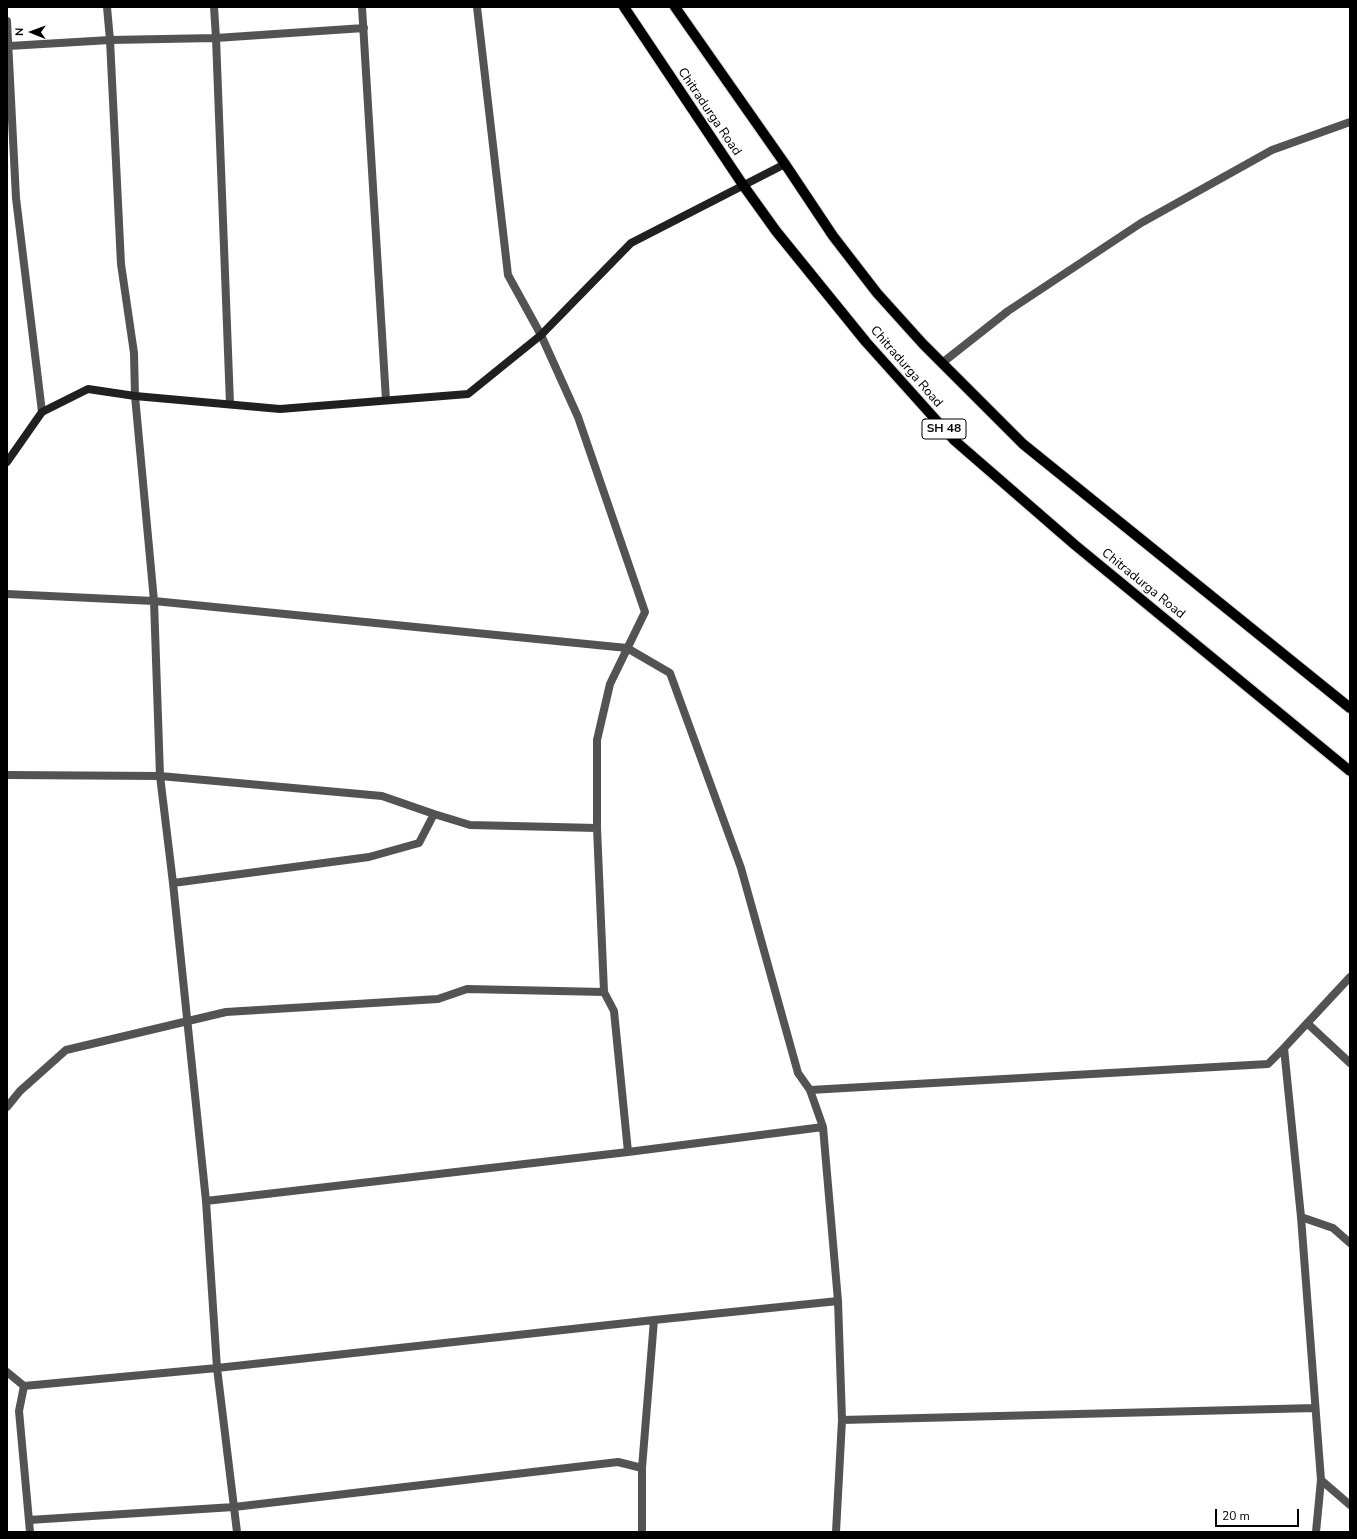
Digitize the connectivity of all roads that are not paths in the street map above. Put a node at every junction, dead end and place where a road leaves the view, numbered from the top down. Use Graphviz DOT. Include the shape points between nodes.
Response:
graph roads {
  1 [pos="107,7"];
  2 [pos="214,7"];
  3 [pos="362,7"];
  4 [pos="477,7"];
  5 [pos="624,7"];
  6 [pos="675,7"];
  7 [pos="7,21"];
  8 [pos="364,28"];
  9 [pos="216,38"];
  10 [pos="110,40"];
  11 [pos="9,46"];
  12 [pos="1350,122"];
  13 [pos="785,164"];
  14 [pos="743,185"];
  15 [pos="541,335"];
  16 [pos="942,363"];
  17 [pos="135,396"];
  18 [pos="386,400"];
  19 [pos="230,404"];
  20 [pos="42,412"];
  21 [pos="7,462"];
  22 [pos="7,594"];
  23 [pos="154,601"];
  24 [pos="628,648"];
  25 [pos="1350,708"];
  26 [pos="1350,771"];
  27 [pos="7,775"];
  28 [pos="160,776"];
  29 [pos="434,814"];
  30 [pos="597,828"];
  31 [pos="173,883"];
  32 [pos="1350,977"];
  33 [pos="604,992"];
  34 [pos="187,1021"];
  35 [pos="1307,1024"];
  36 [pos="1284,1048"];
  37 [pos="1350,1063"];
  38 [pos="810,1090"];
  39 [pos="7,1107"];
  40 [pos="824,1127"];
  41 [pos="628,1152"];
  42 [pos="206,1201"];
  43 [pos="1302,1217"];
  44 [pos="1350,1243"];
  45 [pos="838,1301"];
  46 [pos="654,1320"];
  47 [pos="217,1368"];
  48 [pos="7,1372"];
  49 [pos="24,1386"];
  50 [pos="1315,1408"];
  51 [pos="842,1420"];
  52 [pos="642,1468"];
  53 [pos="1321,1480"];
  54 [pos="1350,1505"];
  55 [pos="234,1507"];
  56 [pos="29,1520"];
  57 [pos="30,1532"];
  58 [pos="237,1532"];
  59 [pos="642,1532"];
  60 [pos="836,1532"];
  61 [pos="1316,1532"];
  1 -- 10 [label="street"];
  2 -- 9 [label="street"];
  3 -- 8 [label="street"];
  4 -- 15 [label="street" via="508,275"];
  5 -- 14 [label="main road, Chitradurga Road / SH 48"];
  6 -- 13 [label="main road, Chitradurga Road"];
  7 -- 11 [label="street"];
  8 -- 9 [label="street"];
  8 -- 18 [label="street"];
  9 -- 10 [label="street"];
  9 -- 19 [label="street"];
  10 -- 11 [label="street"];
  10 -- 17 [label="street" via="121,264 134,353"];
  11 -- 20 [label="street" via="16,198"];
  12 -- 16 [label="street" via="1272,150 1141,223 1008,311"];
  13 -- 14 [label="street"];
  13 -- 16 [label="main road, Chitradurga Road" via="833,236 877,294"];
  14 -- 15 [label="street" via="631,243"];
  14 -- 26 [label="main road, Chitradurga Road / SH 48" via="776,231 866,342 954,440 1075,545"];
  15 -- 18 [label="street" via="468,394"];
  15 -- 24 [label="street" via="578,417 645,612"];
  16 -- 25 [label="main road, Chitradurga Road" via="1023,444"];
  17 -- 19 [label="street"];
  17 -- 20 [label="street" via="88,389"];
  17 -- 23 [label="street"];
  18 -- 19 [label="street" via="280,409"];
  20 -- 21 [label="street"];
  22 -- 23 [label="street"];
  23 -- 24 [label="street"];
  23 -- 28 [label="street"];
  24 -- 30 [label="street" via="610,684 597,740"];
  24 -- 38 [label="street" via="670,673 741,868 798,1073"];
  27 -- 28 [label="street"];
  28 -- 29 [label="street" via="382,796"];
  28 -- 31 [label="street"];
  29 -- 30 [label="street" via="470,824"];
  29 -- 31 [label="street" via="419,843 376,855"];
  30 -- 33 [label="street"];
  31 -- 34 [label="street"];
  32 -- 35 [label="street"];
  33 -- 34 [label="street" via="467,989 438,999 226,1012"];
  33 -- 41 [label="street" via="614,1011"];
  34 -- 39 [label="street" via="66,1050 20,1091"];
  34 -- 42 [label="street"];
  35 -- 36 [label="street"];
  35 -- 37 [label="street"];
  36 -- 38 [label="street" via="1268,1064"];
  36 -- 43 [label="street"];
  38 -- 40 [label="street"];
  40 -- 41 [label="street"];
  40 -- 45 [label="street"];
  41 -- 42 [label="street"];
  42 -- 47 [label="street"];
  43 -- 44 [label="street" via="1333,1228"];
  43 -- 50 [label="street"];
  45 -- 46 [label="street"];
  45 -- 51 [label="street"];
  46 -- 47 [label="street"];
  46 -- 52 [label="street"];
  47 -- 49 [label="street"];
  47 -- 55 [label="street"];
  48 -- 49 [label="street"];
  49 -- 56 [label="street" via="19,1411"];
  50 -- 51 [label="street"];
  50 -- 53 [label="street"];
  51 -- 60 [label="street"];
  52 -- 55 [label="street" via="618,1462"];
  52 -- 59 [label="street"];
  53 -- 54 [label="street"];
  53 -- 61 [label="street"];
  55 -- 56 [label="street"];
  55 -- 58 [label="street"];
  56 -- 57 [label="street"];
}
